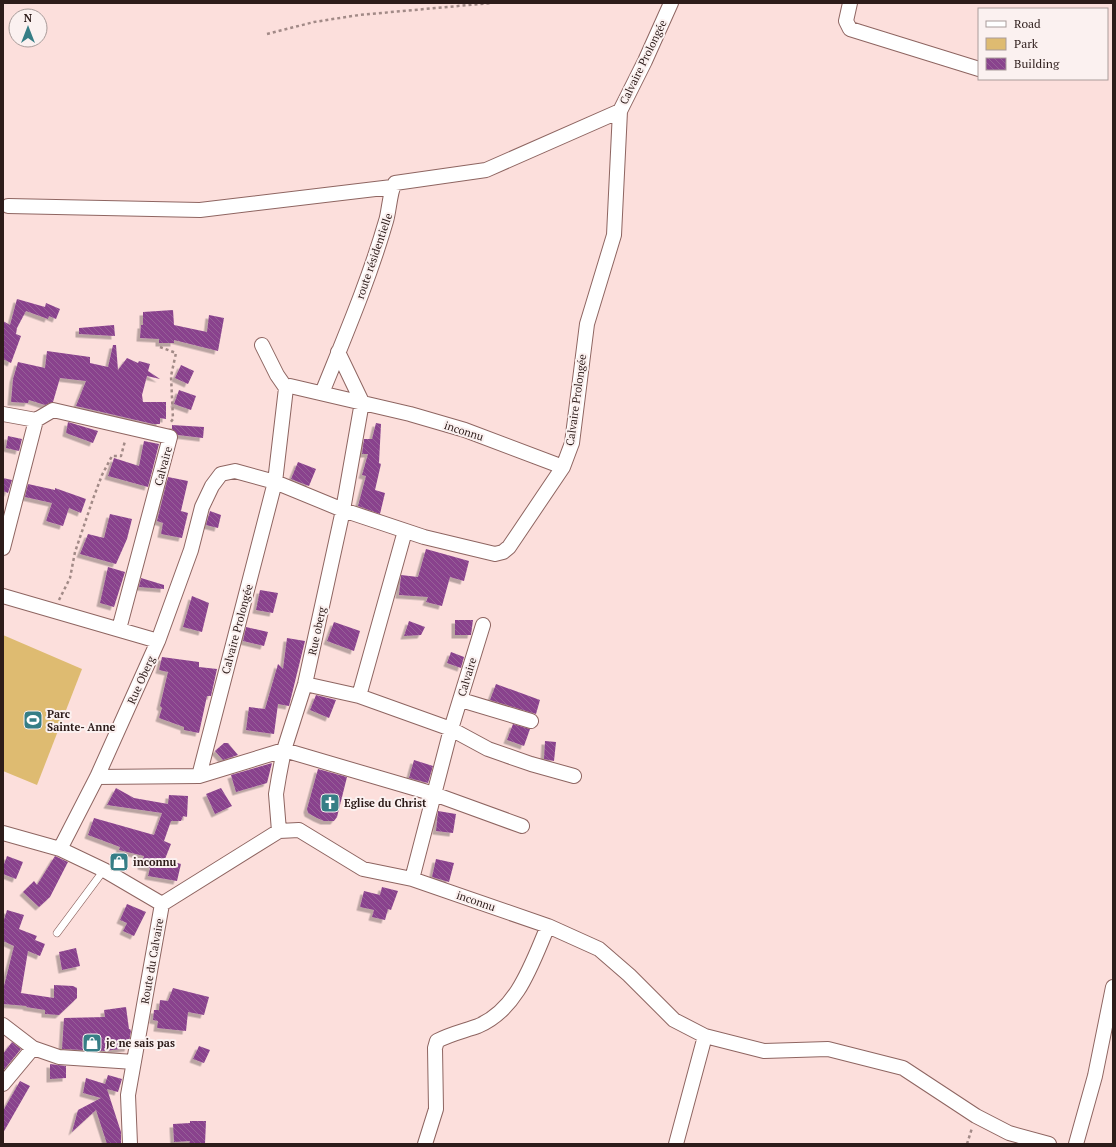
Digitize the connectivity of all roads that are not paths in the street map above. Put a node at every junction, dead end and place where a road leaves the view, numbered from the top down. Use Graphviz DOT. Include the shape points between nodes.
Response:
graph roads {
  1 [pos="671,3"];
  2 [pos="850,3"];
  3 [pos="978,68"];
  4 [pos="620,111"];
  5 [pos="392,187"];
  6 [pos="8,206"];
  7 [pos="262,345"];
  8 [pos="338,352"];
  9 [pos="286,388"];
  10 [pos="322,393"];
  11 [pos="362,402"];
  12 [pos="3,414"];
  13 [pos="36,420"];
  14 [pos="564,467"];
  15 [pos="275,482"];
  16 [pos="343,510"];
  17 [pos="405,531"];
  18 [pos="3,548"];
  19 [pos="191,550"];
  20 [pos="3,596"];
  21 [pos="483,625"];
  22 [pos="119,629"];
  23 [pos="158,641"];
  24 [pos="305,684"];
  25 [pos="360,696"];
  26 [pos="461,700"];
  27 [pos="531,721"];
  28 [pos="450,729"];
  29 [pos="284,750"];
  30 [pos="199,776"];
  31 [pos="574,776"];
  32 [pos="97,777"];
  33 [pos="434,794"];
  34 [pos="522,826"];
  35 [pos="279,831"];
  36 [pos="3,833"];
  37 [pos="60,849"];
  38 [pos="104,870"];
  39 [pos="412,879"];
  40 [pos="162,904"];
  41 [pos="548,926"];
  42 [pos="57,933"];
  43 [pos="1113,987"];
  44 [pos="3,1025"];
  45 [pos="705,1036"];
  46 [pos="33,1048"];
  47 [pos="134,1062"];
  48 [pos="3,1084"];
  49 [pos="130,1144"];
  50 [pos="425,1144"];
  51 [pos="676,1144"];
  52 [pos="1049,1144"];
  53 [pos="1076,1144"];
  1 -- 4 [label="street, Calvaire Prolongée" via="646,61"];
  2 -- 3 [label="street" via="846,21 850,29"];
  4 -- 5 [label="street" via="486,170 395,183"];
  4 -- 14 [label="street, Calvaire Prolongée" via="614,235 587,324 572,443"];
  5 -- 6 [label="street" via="200,210"];
  5 -- 8 [label="street, route résidentielle" via="390,209 375,259"];
  7 -- 9 [label="street"];
  8 -- 10 [label="street, route résidentielle"];
  8 -- 11 [label="street"];
  9 -- 10 [label="street, inconnu" via="290,386"];
  9 -- 15 [label="street"];
  10 -- 11 [label="street, inconnu"];
  11 -- 14 [label="street, inconnu" via="465,430"];
  11 -- 16 [label="street"];
  12 -- 13 [label="street"];
  13 -- 18 [label="street"];
  13 -- 22 [label="street, Calvaire" via="53,410 170,437"];
  14 -- 17 [label="street, Calvaire Prolongée" via="503,552 495,554"];
  15 -- 16 [label="street, Calvaire Prolongée"];
  15 -- 19 [label="street, Calvaire Prolongée" via="235,471 221,474 202,507"];
  15 -- 30 [label="street, Calvaire Prolongée"];
  16 -- 17 [label="street, Calvaire Prolongée"];
  16 -- 24 [label="street, Rue oberg"];
  17 -- 25 [label="street"];
  19 -- 23 [label="street, Rue Oberg"];
  20 -- 22 [label="street"];
  21 -- 26 [label="street, Calvaire"];
  22 -- 23 [label="street"];
  23 -- 32 [label="street, Rue Oberg"];
  24 -- 25 [label="street"];
  24 -- 29 [label="street, Rue oberg"];
  25 -- 28 [label="street"];
  26 -- 27 [label="street"];
  26 -- 28 [label="street, Calvaire"];
  28 -- 31 [label="street" via="488,749"];
  28 -- 33 [label="street, Calvaire"];
  29 -- 30 [label="street"];
  29 -- 33 [label="street"];
  29 -- 35 [label="street" via="276,794"];
  30 -- 32 [label="street"];
  32 -- 37 [label="street, Rue Oberg"];
  33 -- 34 [label="street"];
  33 -- 39 [label="street"];
  35 -- 39 [label="street, inconnu" via="299,830 363,869"];
  35 -- 40 [label="street, inconnu"];
  36 -- 37 [label="street, Route du Calvaire"];
  37 -- 38 [label="street, Route du Calvaire"];
  38 -- 40 [label="street, Route du Calvaire"];
  38 -- 42 [label="lane"];
  39 -- 41 [label="street, inconnu"];
  40 -- 47 [label="street, Route du Calvaire"];
  41 -- 45 [label="street, inconnu" via="599,948 674,1020"];
  41 -- 50 [label="street" via="523,985 498,1014 478,1026 437,1041 436,1109"];
  43 -- 53 [label="street" via="1095,1076"];
  44 -- 46 [label="street"];
  45 -- 51 [label="street"];
  45 -- 52 [label="street, inconnu" via="764,1051 828,1049 903,1068 976,1116 1009,1133"];
  46 -- 47 [label="street" via="59,1057"];
  46 -- 48 [label="street"];
  47 -- 49 [label="street, Route du Calvaire" via="128,1095"];
}
